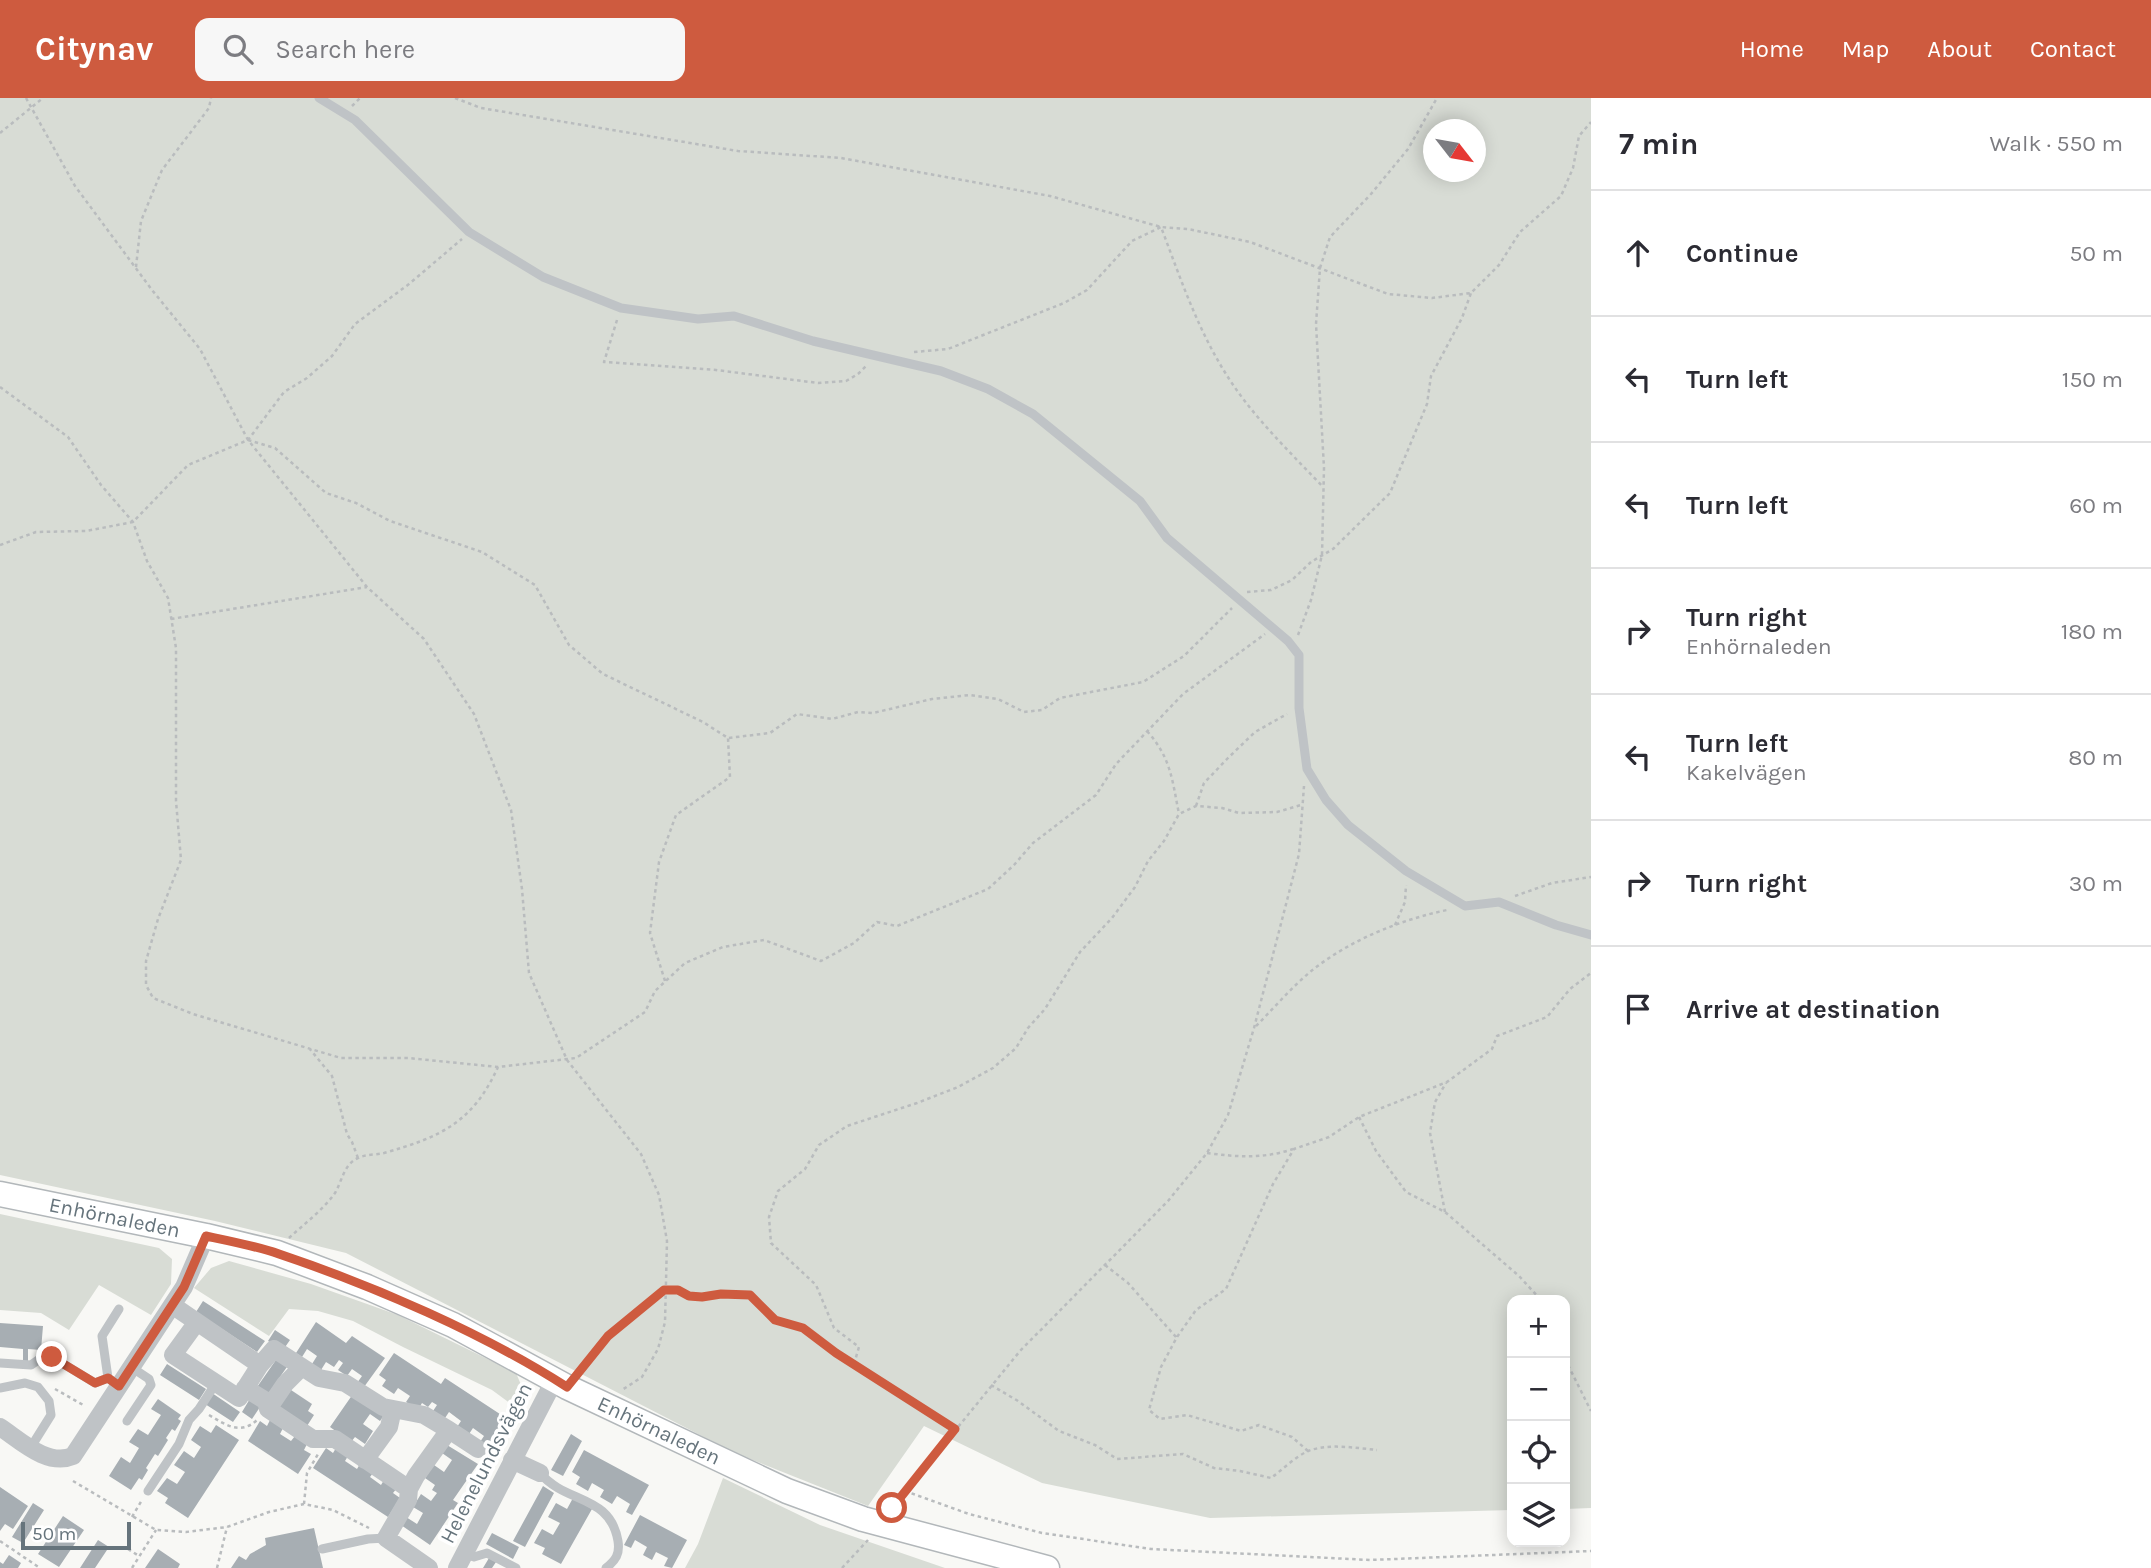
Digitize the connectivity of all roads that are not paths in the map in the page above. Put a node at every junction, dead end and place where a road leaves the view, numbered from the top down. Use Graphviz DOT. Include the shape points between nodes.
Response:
graph roads {
  1 [pos="319,98"];
  2 [pos="1591,935"];
  3 [pos="0,1194"];
  4 [pos="206,1236"];
  5 [pos="172,1305"];
  6 [pos="119,1309"];
  7 [pos="197,1322"];
  8 [pos="0,1363"];
  9 [pos="260,1365"];
  10 [pos="131,1367"];
  11 [pos="301,1368"];
  12 [pos="113,1382"];
  13 [pos="216,1383"];
  14 [pos="561,1383"];
  15 [pos="0,1388"];
  16 [pos="245,1388"];
  17 [pos="268,1409"];
  18 [pos="393,1409"];
  19 [pos="127,1420"];
  20 [pos="0,1427"];
  21 [pos="449,1430"];
  22 [pos="31,1447"];
  23 [pos="478,1449"];
  24 [pos="365,1460"];
  25 [pos="512,1460"];
  26 [pos="540,1473"];
  27 [pos="409,1489"];
  28 [pos="148,1492"];
  29 [pos="386,1538"];
  30 [pos="322,1549"];
  31 [pos="461,1561"];
  32 [pos="429,1568"];
  33 [pos="516,1568"];
  34 [pos="606,1568"];
  35 [pos="1047,1568"];
  1 -- 2 [label="lane" via="355,120 468,232 543,277 621,309 698,319 734,316 813,341 941,372 988,389 1032,414 1140,501 1167,538 1300,655 1299,708 1307,769 1348,825 1406,871 1465,906 1499,902"];
  3 -- 4 [label="street, Enhörnaleden"];
  4 -- 5 [label="street"];
  4 -- 14 [label="street, Enhörnaleden" via="277,1253 366,1287 453,1325"];
  5 -- 7 [label="street"];
  5 -- 10 [label="street"];
  6 -- 12 [label="lane" via="102,1336"];
  7 -- 9 [label="street"];
  7 -- 13 [label="street" via="173,1355"];
  8 -- 12 [label="lane" via="31,1365 52,1357 95,1383"];
  9 -- 11 [label="street" via="274,1349"];
  9 -- 16 [label="street"];
  10 -- 12 [label="street"];
  10 -- 19 [label="lane" via="149,1379 150,1385"];
  11 -- 17 [label="street"];
  11 -- 18 [label="street" via="319,1378 345,1383"];
  12 -- 22 [label="street" via="73,1456 55,1459"];
  13 -- 16 [label="street" via="239,1398"];
  13 -- 28 [label="lane"];
  14 -- 25 [label="street, Helenelundsvägen"];
  14 -- 35 [label="street, Enhörnaleden" via="787,1491 863,1519"];
  15 -- 22 [label="lane" via="25,1383 37,1387 49,1401 51,1415"];
  16 -- 17 [label="street" via="266,1401"];
  17 -- 24 [label="street" via="313,1439 335,1439"];
  18 -- 21 [label="street" via="424,1415"];
  18 -- 24 [label="street" via="389,1427"];
  20 -- 22 [label="street"];
  21 -- 23 [label="street"];
  21 -- 27 [label="street"];
  24 -- 27 [label="street"];
  25 -- 26 [label="street"];
  25 -- 31 [label="street, Helenelundsvägen"];
  26 -- 34 [label="lane" via="548,1482 608,1513 620,1550"];
  27 -- 29 [label="street" via="408,1500"];
  29 -- 30 [label="lane"];
  29 -- 32 [label="street"];
  31 -- 33 [label="lane" via="487,1553"];
}
